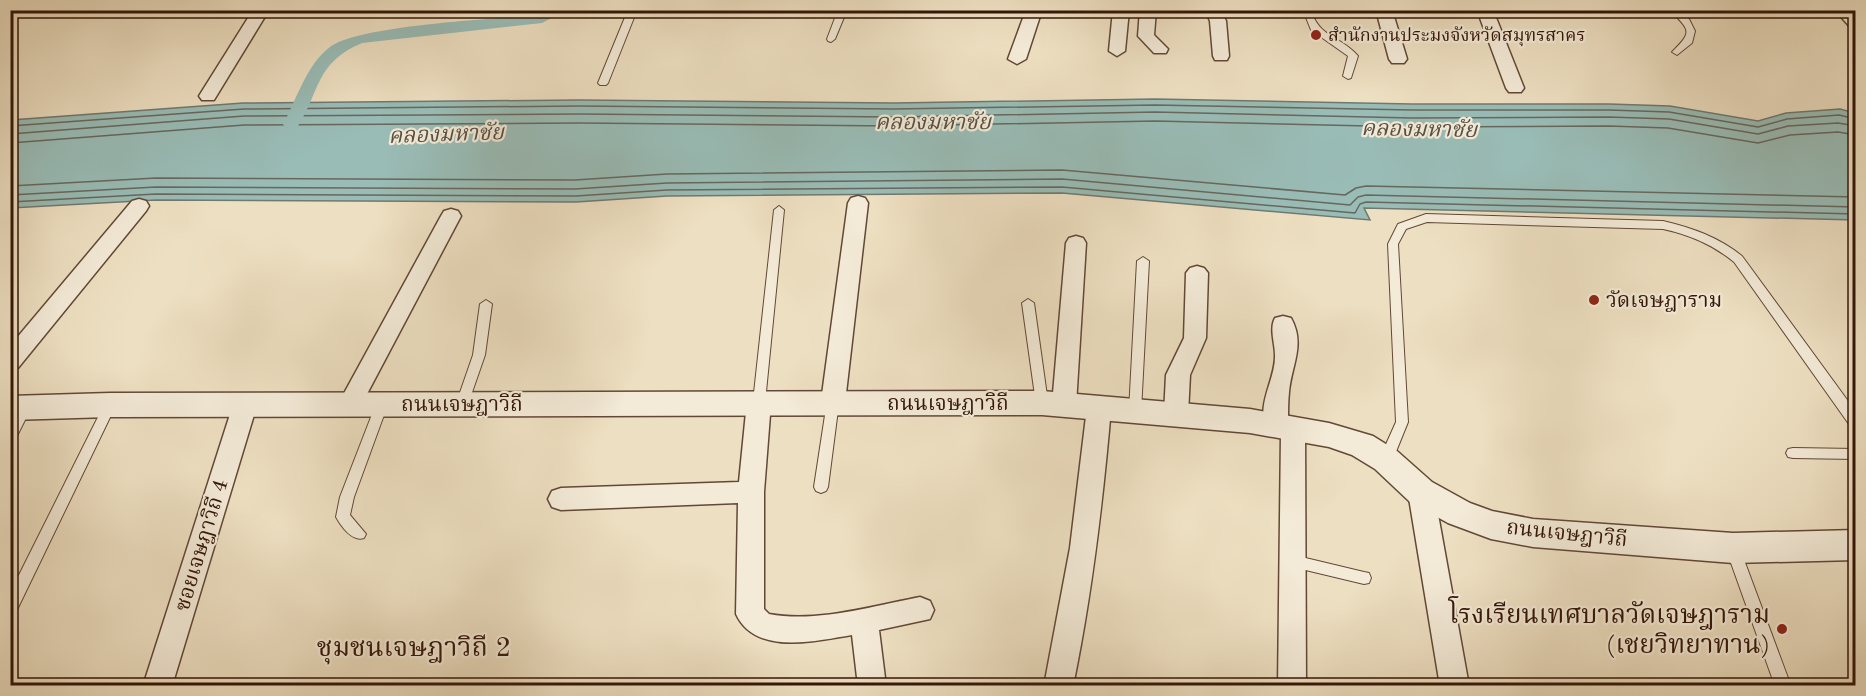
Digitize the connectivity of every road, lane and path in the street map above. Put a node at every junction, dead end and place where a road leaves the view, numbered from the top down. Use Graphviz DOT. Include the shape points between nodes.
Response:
graph roads {
  1 [pos="261,10"];
  2 [pos="633,10"];
  3 [pos="843,10"];
  4 [pos="1034,10"];
  5 [pos="1121,10"];
  6 [pos="1148,10"];
  7 [pos="1213,10"];
  8 [pos="1307,10"];
  9 [pos="1384,10"];
  10 [pos="1485,10"];
  11 [pos="1674,10"];
  12 [pos="1843,10"];
  13 [pos="1856,24"];
  14 [pos="831,39"];
  15 [pos="1160,49"];
  16 [pos="1117,51"];
  17 [pos="1677,52"];
  18 [pos="1221,56"];
  19 [pos="1017,59"];
  20 [pos="1398,59"];
  21 [pos="1348,76"];
  22 [pos="603,83"];
  23 [pos="1515,88"];
  24 [pos="208,96"];
  25 [pos="858,203"];
  26 [pos="139,207"];
  27 [pos="779,210"];
  28 [pos="451,216"];
  29 [pos="1076,243"];
  30 [pos="1143,261"];
  31 [pos="1197,273"];
  32 [pos="1028,303"];
  33 [pos="486,304"];
  34 [pos="1283,324"];
  35 [pos="10,362"];
  36 [pos="759,402"];
  37 [pos="833,402"];
  38 [pos="350,404"];
  39 [pos="381,404"];
  40 [pos="462,404"];
  41 [pos="1053,404"];
  42 [pos="110,405"];
  43 [pos="245,405"];
  44 [pos="18,408"];
  45 [pos="1099,408"];
  46 [pos="1135,411"];
  47 [pos="1176,414"];
  48 [pos="1856,423"];
  49 [pos="1285,427"];
  50 [pos="10,436"];
  51 [pos="1793,453"];
  52 [pos="1856,454"];
  53 [pos="1386,460"];
  54 [pos="821,487"];
  55 [pos="751,492"];
  56 [pos="1421,492"];
  57 [pos="561,498"];
  58 [pos="359,534"];
  59 [pos="1856,545"];
  60 [pos="1733,548"];
  61 [pos="1293,561"];
  62 [pos="1364,578"];
  63 [pos="10,609"];
  64 [pos="920,610"];
  65 [pos="864,621"];
  66 [pos="157,686"];
  67 [pos="873,686"];
  68 [pos="1058,686"];
  69 [pos="1292,686"];
  70 [pos="1455,686"];
  71 [pos="1783,686"];
  1 -- 24 [label="street"];
  2 -- 22 [label="lane"];
  3 -- 14 [label="lane"];
  4 -- 19 [label="street"];
  5 -- 16 [label="street"];
  6 -- 15 [label="street" via="1146,36"];
  7 -- 18 [label="street" via="1218,21"];
  8 -- 21 [label="lane" via="1316,32 1341,44 1353,56"];
  9 -- 20 [label="street"];
  10 -- 23 [label="street"];
  11 -- 17 [label="lane" via="1690,27 1692,37"];
  12 -- 13 [label="street"];
  25 -- 37 [label="street"];
  26 -- 35 [label="street"];
  27 -- 36 [label="lane"];
  28 -- 38 [label="street"];
  29 -- 41 [label="street"];
  30 -- 46 [label="lane"];
  31 -- 47 [label="street" via="1195,338 1178,375"];
  32 -- 41 [label="lane"];
  33 -- 40 [label="lane" via="479,355"];
  34 -- 49 [label="street" via="1287,357 1277,390"];
  36 -- 37 [label="street, ถนนเจษฎาวิถี"];
  36 -- 40 [label="street, ถนนเจษฎาวิถี"];
  36 -- 55 [label="street"];
  37 -- 41 [label="street, ถนนเจษฎาวิถี"];
  37 -- 54 [label="lane"];
  38 -- 39 [label="street, ถนนเจษฎาวิถี"];
  38 -- 43 [label="street, ถนนเจษฎาวิถี"];
  39 -- 40 [label="street, ถนนเจษฎาวิถี"];
  39 -- 58 [label="lane" via="347,497 344,518"];
  41 -- 45 [label="street, ถนนเจษฎาวิถี"];
  42 -- 43 [label="street, ถนนเจษฎาวิถี"];
  42 -- 44 [label="street, ถนนเจษฎาวิถี"];
  42 -- 63 [label="lane"];
  43 -- 66 [label="street, ซอยเจษฎาวิถี 4"];
  44 -- 50 [label="lane"];
  45 -- 46 [label="street, ถนนเจษฎาวิถี"];
  45 -- 68 [label="street" via="1088,528"];
  46 -- 47 [label="street, ถนนเจษฎาวิถี"];
  47 -- 49 [label="street, ถนนเจษฎาวิถี"];
  48 -- 53 [label="lane" via="1745,268 1718,241 1663,225 1426,218 1402,227 1393,244 1402,422"];
  49 -- 53 [label="street, ถนนเจษฎาวิถี" via="1362,445"];
  49 -- 61 [label="street"];
  51 -- 52 [label="lane"];
  53 -- 56 [label="street, ถนนเจษฎาวิถี"];
  55 -- 57 [label="street"];
  55 -- 65 [label="street" via="750,614 761,626 782,630"];
  56 -- 60 [label="street, ถนนเจษฎาวิถี" via="1491,525 1533,533"];
  56 -- 70 [label="street"];
  59 -- 60 [label="street, ถนนเจษฎาวิถี"];
  60 -- 71 [label="lane"];
  61 -- 62 [label="lane"];
  61 -- 69 [label="street"];
  64 -- 65 [label="street"];
  65 -- 67 [label="street"];
}
